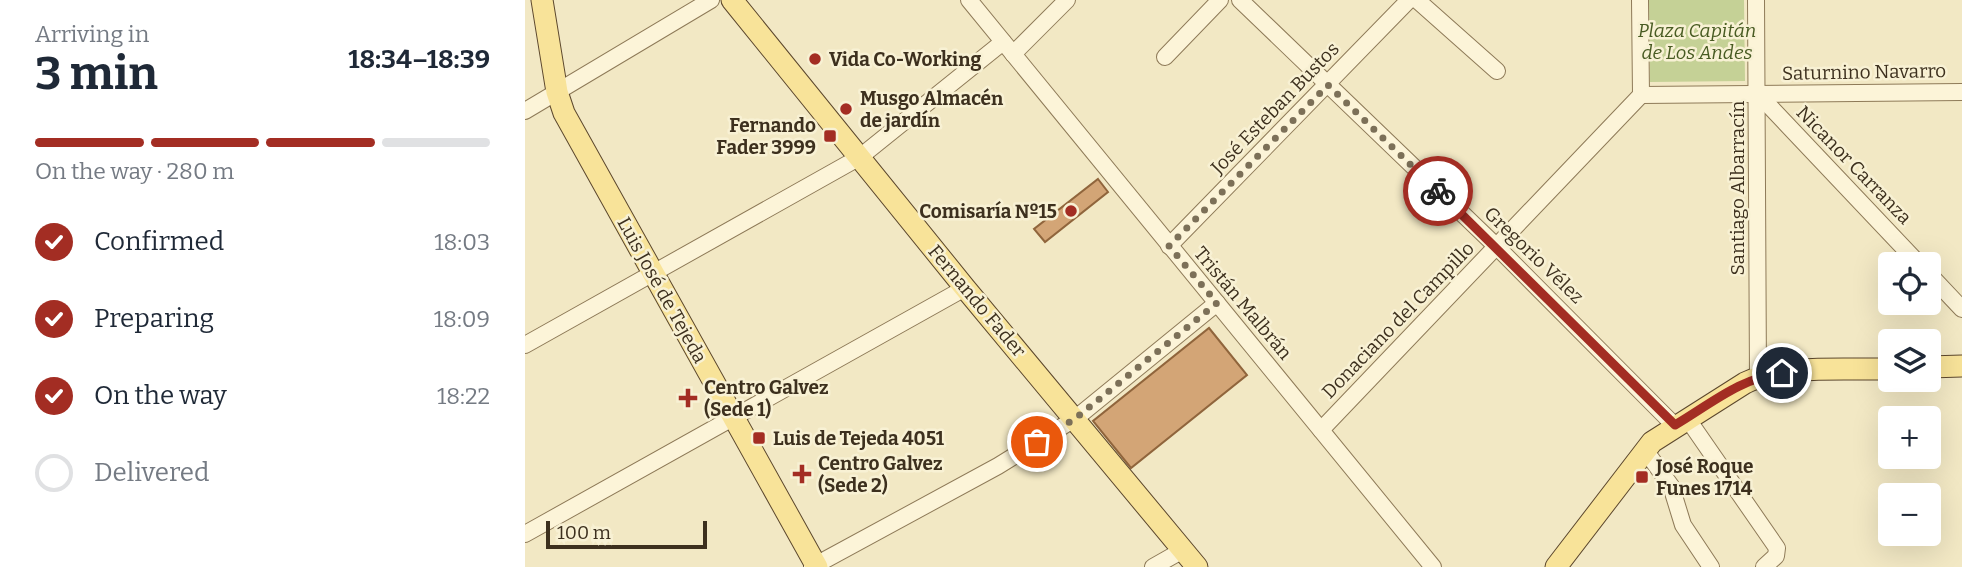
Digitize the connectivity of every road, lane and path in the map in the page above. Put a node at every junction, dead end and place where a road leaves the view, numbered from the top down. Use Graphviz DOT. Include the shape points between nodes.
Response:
graph roads {
  1 [pos="543,0"];
  2 [pos="711,0"];
  3 [pos="732,0"];
  4 [pos="969,0"];
  5 [pos="1067,0"];
  6 [pos="1220,0"];
  7 [pos="1240,0"];
  8 [pos="1409,0"];
  9 [pos="1417,0"];
  10 [pos="1640,0"];
  11 [pos="1756,0"];
  12 [pos="1008,48"];
  13 [pos="1165,57"];
  14 [pos="1497,71"];
  15 [pos="1328,85"];
  16 [pos="557,92"];
  17 [pos="1962,92"];
  18 [pos="1641,95"];
  19 [pos="1759,95"];
  20 [pos="525,110"];
  21 [pos="860,156"];
  22 [pos="1169,246"];
  23 [pos="1497,247"];
  24 [pos="1908,252"];
  25 [pos="652,272"];
  26 [pos="1941,287"];
  27 [pos="965,288"];
  28 [pos="1217,303"];
  29 [pos="1962,309"];
  30 [pos="525,345"];
  31 [pos="1962,366"];
  32 [pos="1941,367"];
  33 [pos="1878,370"];
  34 [pos="1758,376"];
  35 [pos="1076,418"];
  36 [pos="734,419"];
  37 [pos="1681,422"];
  38 [pos="1321,430"];
  39 [pos="1645,450"];
  40 [pos="525,534"];
  41 [pos="1184,550"];
  42 [pos="815,566"];
  43 [pos="1153,567"];
  44 [pos="1197,567"];
  45 [pos="1432,567"];
  46 [pos="1556,567"];
  47 [pos="1711,567"];
  48 [pos="1763,567"];
  1 -- 16 [label="main road, Luis José de Tejeda"];
  2 -- 16 [label="street"];
  3 -- 21 [label="main road, Fernando Fader"];
  4 -- 12 [label="street, Tristán Malbrán"];
  5 -- 12 [label="street"];
  6 -- 13 [label="street"];
  7 -- 15 [label="street, Gregorio Vélez"];
  8 -- 15 [label="street, José Esteban Bustos"];
  9 -- 14 [label="street"];
  10 -- 18 [label="street"];
  11 -- 19 [label="street, Santiago Albarracín"];
  12 -- 21 [label="street"];
  12 -- 22 [label="street, Tristán Malbrán"];
  15 -- 22 [label="street, José Esteban Bustos"];
  15 -- 23 [label="street, Gregorio Vélez"];
  16 -- 20 [label="street"];
  16 -- 25 [label="main road, Luis José de Tejeda" via="564,113"];
  17 -- 19 [label="street, Saturnino Navarro"];
  18 -- 19 [label="street, Saturnino Navarro"];
  18 -- 23 [label="street, Donaciano del Campillo"];
  19 -- 24 [label="street, Nicanor Carranza"];
  19 -- 34 [label="street, Santiago Albarracín"];
  21 -- 25 [label="street"];
  21 -- 27 [label="main road, Fernando Fader"];
  22 -- 28 [label="street, Tristán Malbrán"];
  23 -- 37 [label="street, Gregorio Vélez"];
  23 -- 38 [label="street, Donaciano del Campillo"];
  25 -- 30 [label="street"];
  25 -- 36 [label="main road, Luis José de Tejeda"];
  26 -- 29 [label="street"];
  27 -- 35 [label="main road, Fernando Fader"];
  27 -- 36 [label="street"];
  28 -- 35 [label="street"];
  28 -- 38 [label="street, Tristán Malbrán"];
  31 -- 32 [label="main road"];
  33 -- 34 [label="main road"];
  34 -- 37 [label="main road"];
  35 -- 41 [label="main road, Fernando Fader"];
  35 -- 42 [label="street"];
  36 -- 40 [label="street"];
  36 -- 42 [label="main road, Luis José de Tejeda"];
  37 -- 39 [label="main road"];
  37 -- 48 [label="street, Gregorio Vélez" via="1777,548 1776,556"];
  38 -- 45 [label="street, Tristán Malbrán"];
  39 -- 46 [label="main road"];
  39 -- 47 [label="street" via="1671,486 1683,525"];
  41 -- 43 [label="street"];
  41 -- 44 [label="main road, Fernando Fader"];
}
